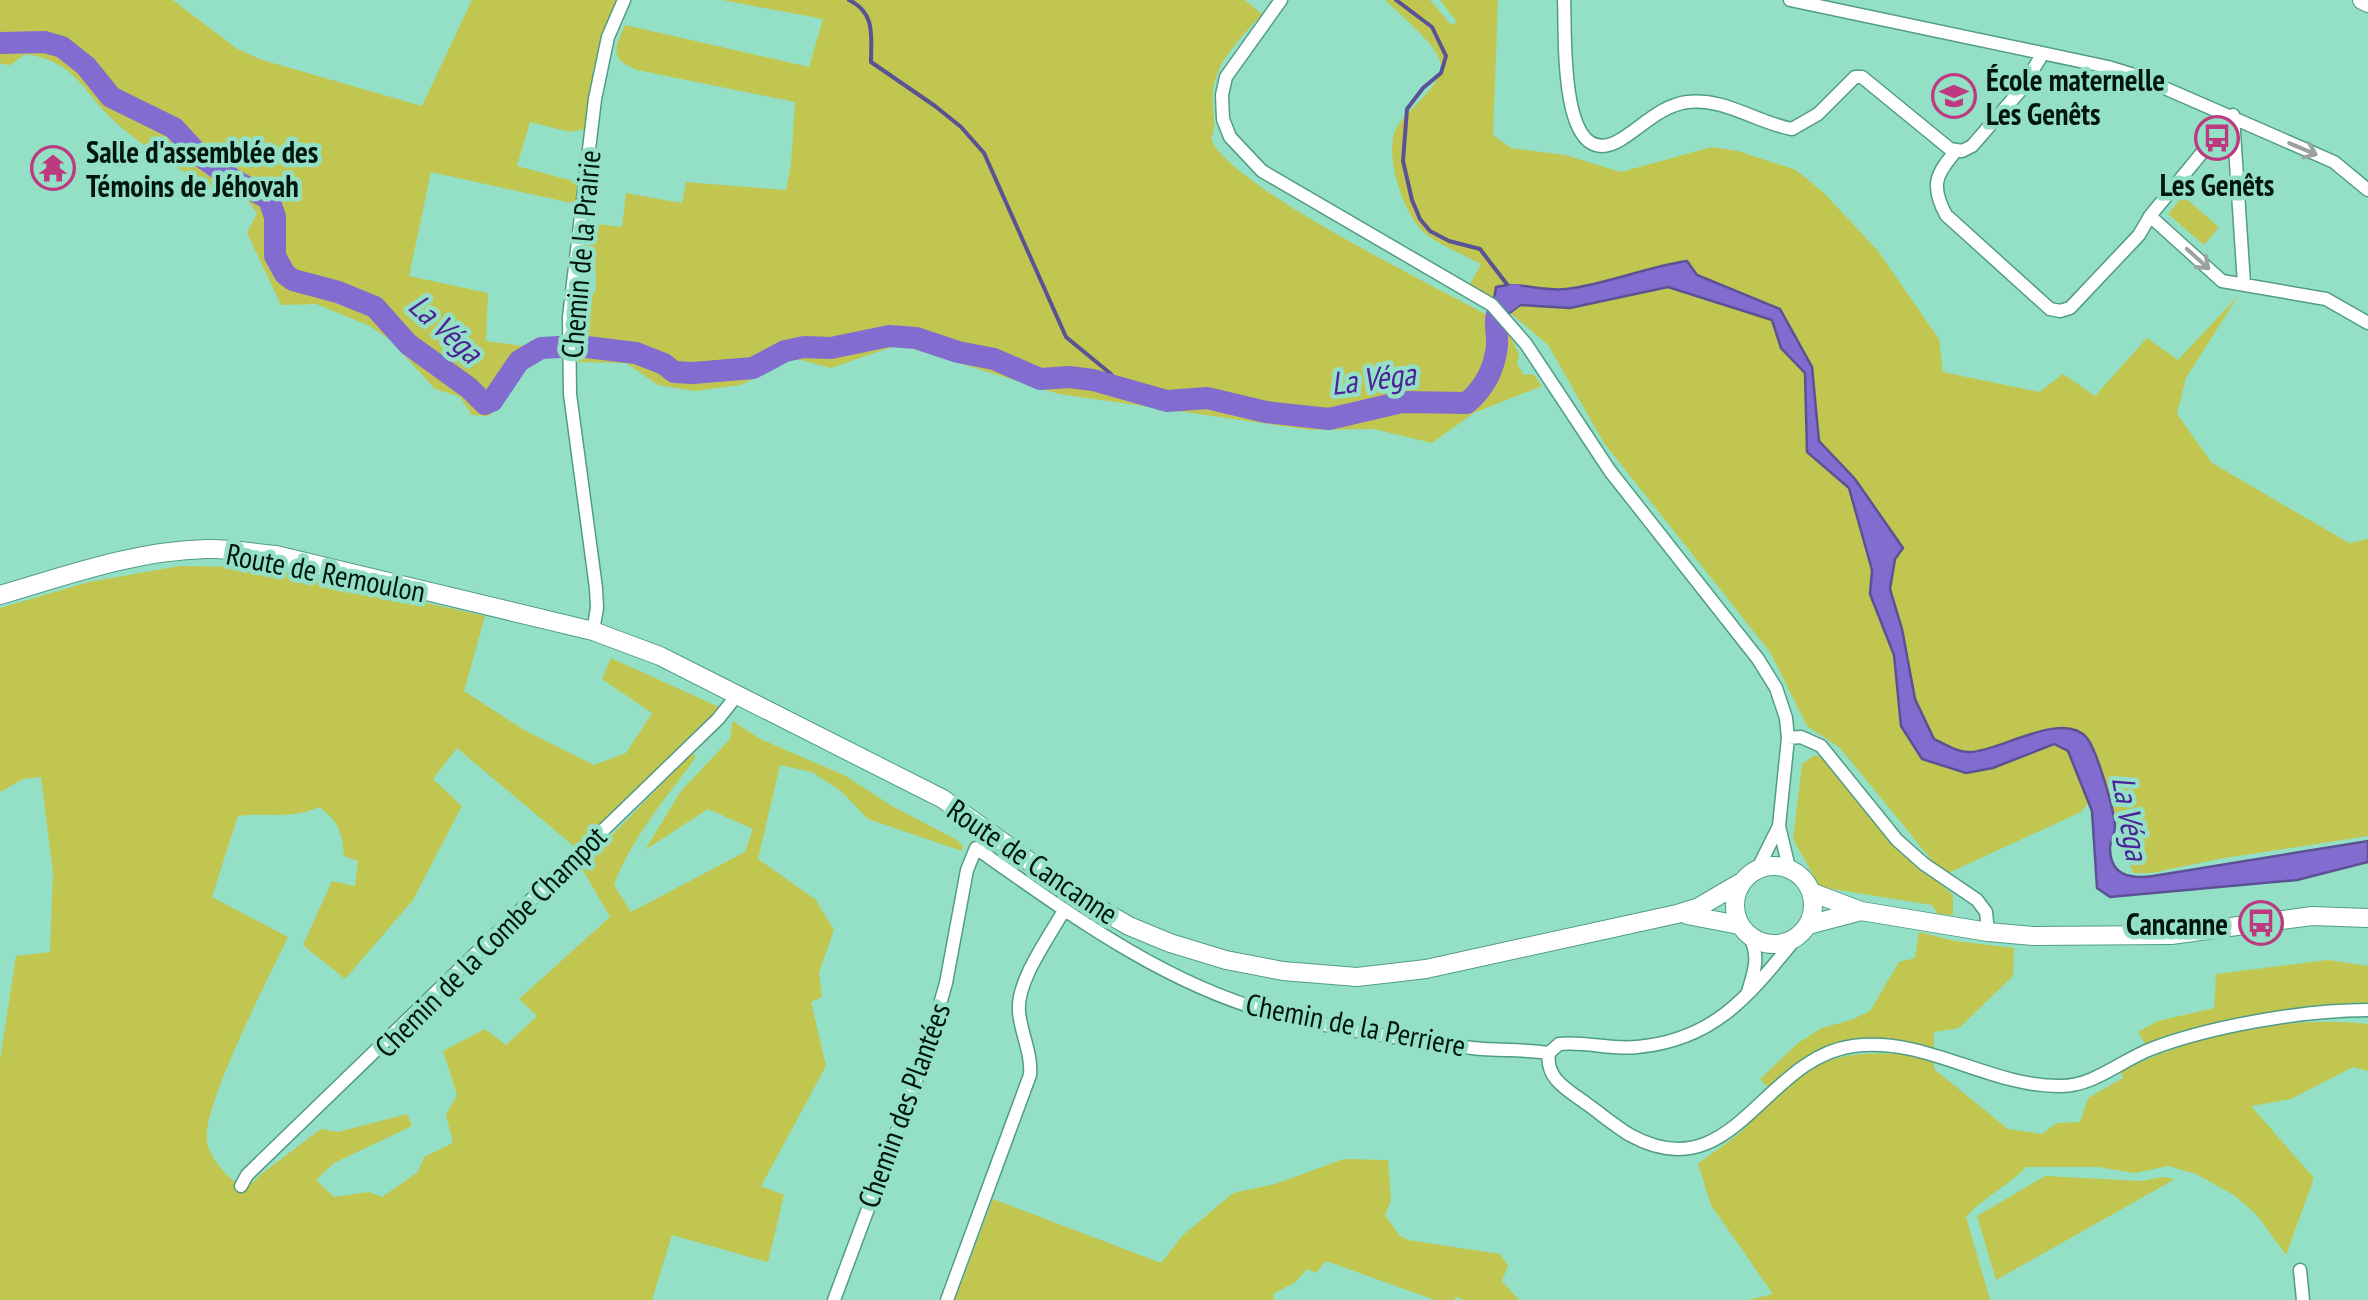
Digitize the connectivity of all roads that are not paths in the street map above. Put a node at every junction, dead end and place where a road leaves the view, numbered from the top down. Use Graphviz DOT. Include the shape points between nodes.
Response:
graph roads {
  1 [pos="624,0"];
  2 [pos="1564,0"];
  3 [pos="1790,0"];
  4 [pos="1274,3"];
  5 [pos="2042,55"];
  6 [pos="2232,116"];
  7 [pos="1956,151"];
  8 [pos="2368,190"];
  9 [pos="2150,216"];
  10 [pos="2244,284"];
  11 [pos="2368,323"];
  12 [pos="0,595"];
  13 [pos="593,631"];
  14 [pos="738,694"];
  15 [pos="1788,738"];
  16 [pos="1779,826"];
  17 [pos="976,848"];
  18 [pos="1758,868"];
  19 [pos="1789,868"];
  20 [pos="1740,883"];
  21 [pos="1811,892"];
  22 [pos="1064,910"];
  23 [pos="1861,911"];
  24 [pos="1677,914"];
  25 [pos="2368,918"];
  26 [pos="1745,931"];
  27 [pos="1803,931"];
  28 [pos="1988,932"];
  29 [pos="1746,999"];
  30 [pos="2368,1010"];
  31 [pos="1549,1053"];
  32 [pos="241,1186"];
  33 [pos="2300,1270"];
  34 [pos="834,1300"];
  35 [pos="947,1300"];
  36 [pos="2303,1300"];
  1 -- 13 [label="street, Chemin de la Prairie" via="595,99 568,341 598,608"];
  2 -- 7 [label="street" via="1570,110 1592,142 1618,142 1684,102 1726,107 1792,129 1862,76"];
  3 -- 5 [label="street"];
  4 -- 15 [label="street" via="1226,76 1223,119 1230,137 1262,171 1492,305 1507,320 1622,486 1769,674"];
  5 -- 6 [label="street" via="2137,76"];
  5 -- 7 [label="street" via="1972,146"];
  6 -- 8 [label="street, one-way" via="2334,162"];
  6 -- 9 [label="street"];
  6 -- 10 [label="street"];
  7 -- 9 [label="street" via="1938,173 1946,215 2050,310 2070,308"];
  9 -- 10 [label="street, one-way" via="2222,281"];
  10 -- 11 [label="street" via="2326,298"];
  12 -- 13 [label="main road, Route de Remoulon" via="117,560 225,550 276,555"];
  13 -- 14 [label="main road, Route de Cancanne"];
  14 -- 24 [label="main road, Route de Cancanne" via="943,799 1128,926 1226,960 1357,977 1426,969"];
  14 -- 32 [label="street, Chemin de la Combe Champot"];
  15 -- 16 [label="street"];
  15 -- 28 [label="street" via="1821,746 1897,840 1977,900"];
  16 -- 18 [label="street"];
  16 -- 19 [label="street"];
  17 -- 22 [label="street, Chemin de la Perriere"];
  17 -- 34 [label="street, Chemin des Plantées" via="930,1042"];
  18 -- 19 [label="main road"];
  18 -- 20 [label="main road"];
  19 -- 21 [label="main road"];
  20 -- 24 [label="main road, Route de Cancanne"];
  20 -- 26 [label="main road" via="1734,911"];
  21 -- 23 [label="main road"];
  21 -- 27 [label="main road" via="1812,914"];
  22 -- 31 [label="street, Chemin de la Perriere" via="1178,976 1256,1008 1472,1048"];
  22 -- 35 [label="street" via="1021,989 1018,1012 1030,1075"];
  23 -- 27 [label="main road"];
  23 -- 28 [label="main road"];
  24 -- 26 [label="main road, Route de Cancanne"];
  25 -- 28 [label="main road" via="2312,916 2171,935"];
  26 -- 27 [label="main road" via="1766,944 1782,944"];
  26 -- 29 [label="street" via="1757,951"];
  27 -- 29 [label="street, Chemin de la Perriere"];
  29 -- 31 [label="street, Chemin de la Perriere" via="1710,1026 1674,1039 1635,1048 1564,1043"];
  30 -- 31 [label="street" via="2325,1010 2180,1040 2064,1086 2012,1079 1914,1049 1841,1048 1803,1064 1719,1139 1685,1149 1628,1134 1556,1080"];
  33 -- 36 [label="street"];
}
